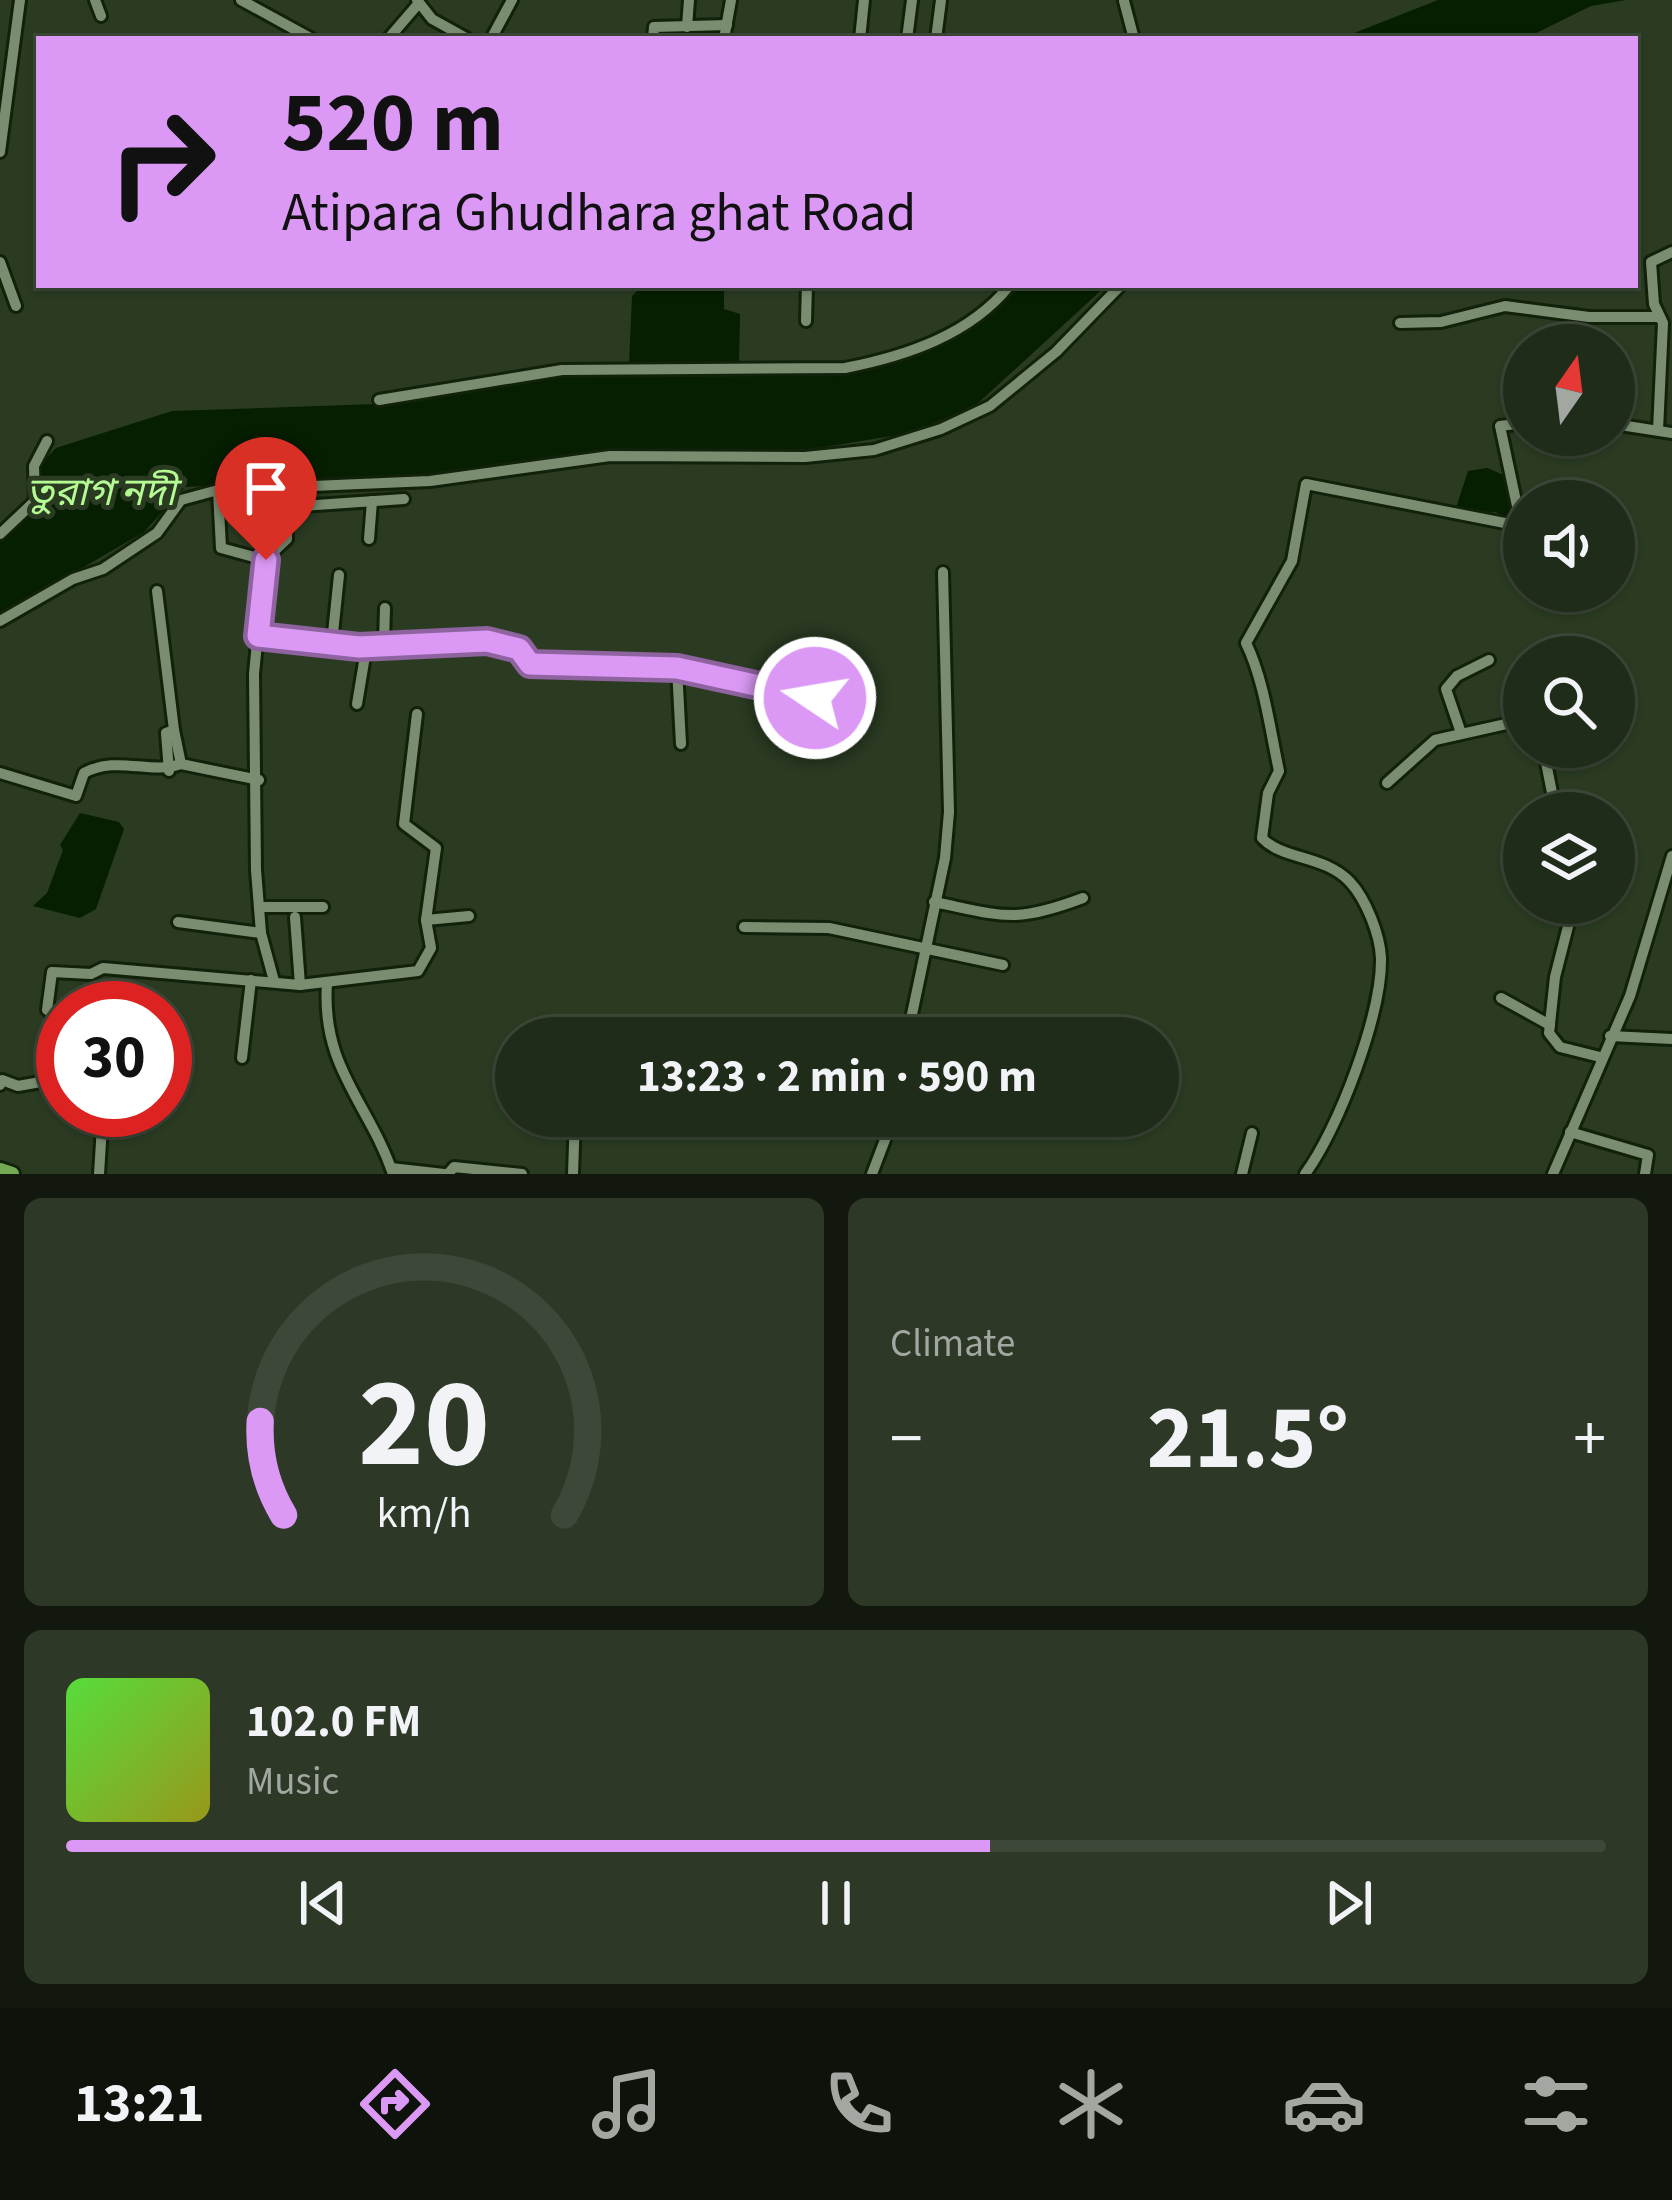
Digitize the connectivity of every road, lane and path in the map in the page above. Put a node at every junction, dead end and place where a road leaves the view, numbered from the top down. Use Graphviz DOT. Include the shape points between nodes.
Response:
graph roads {
  1 [pos="20,0"];
  2 [pos="94,0"];
  3 [pos="241,0"];
  4 [pos="512,0"];
  5 [pos="689,0"];
  6 [pos="731,0"];
  7 [pos="865,0"];
  8 [pos="912,0"];
  9 [pos="941,0"];
  10 [pos="1126,0"];
  11 [pos="418,2"];
  12 [pos="101,16"];
  13 [pos="727,25"];
  14 [pos="687,27"];
  15 [pos="306,36"];
  16 [pos="390,36"];
  17 [pos="463,36"];
  18 [pos="493,36"];
  19 [pos="652,36"];
  20 [pos="725,36"];
  21 [pos="860,36"];
  22 [pos="908,36"];
  23 [pos="936,36"];
  24 [pos="1133,36"];
  25 [pos="3,126"];
  26 [pos="0,152"];
  27 [pos="1672,252"];
  28 [pos="0,262"];
  29 [pos="807,288"];
  30 [pos="1008,288"];
  31 [pos="1118,288"];
  32 [pos="16,306"];
  33 [pos="1659,316"];
  34 [pos="806,320"];
  35 [pos="1400,323"];
  36 [pos="380,400"];
  37 [pos="1635,427"];
  38 [pos="1658,430"];
  39 [pos="1672,433"];
  40 [pos="46,441"];
  41 [pos="1506,456"];
  42 [pos="284,487"];
  43 [pos="218,490"];
  44 [pos="404,500"];
  45 [pos="372,501"];
  46 [pos="287,507"];
  47 [pos="0,534"];
  48 [pos="370,539"];
  49 [pos="266,560"];
  50 [pos="944,572"];
  51 [pos="339,575"];
  52 [pos="157,591"];
  53 [pos="386,608"];
  54 [pos="0,621"];
  55 [pos="258,636"];
  56 [pos="384,642"];
  57 [pos="332,643"];
  58 [pos="367,644"];
  59 [pos="1490,661"];
  60 [pos="677,668"];
  61 [pos="815,698"];
  62 [pos="357,704"];
  63 [pos="417,714"];
  64 [pos="1503,725"];
  65 [pos="174,730"];
  66 [pos="1461,734"];
  67 [pos="681,743"];
  68 [pos="181,764"];
  69 [pos="169,771"];
  70 [pos="0,773"];
  71 [pos="259,779"];
  72 [pos="1387,783"];
  73 [pos="1672,856"];
  74 [pos="1083,898"];
  75 [pos="934,902"];
  76 [pos="259,907"];
  77 [pos="323,907"];
  78 [pos="295,916"];
  79 [pos="469,916"];
  80 [pos="426,920"];
  81 [pos="178,922"];
  82 [pos="1569,924"];
  83 [pos="744,926"];
  84 [pos="261,933"];
  85 [pos="922,948"];
  86 [pos="1003,965"];
  87 [pos="112,969"];
  88 [pos="251,980"];
  89 [pos="49,981"];
  90 [pos="111,981"];
  91 [pos="274,981"];
  92 [pos="327,983"];
  93 [pos="300,985"];
  94 [pos="1501,998"];
  95 [pos="910,1017"];
  96 [pos="1550,1025"];
  97 [pos="1610,1036"];
  98 [pos="1672,1039"];
  99 [pos="1600,1057"];
  100 [pos="242,1058"];
  101 [pos="36,1083"];
  102 [pos="0,1085"];
  103 [pos="1570,1132"];
  104 [pos="1252,1133"];
  105 [pos="101,1137"];
  106 [pos="574,1137"];
  107 [pos="886,1137"];
  108 [pos="392,1171"];
  109 [pos="99,1174"];
  110 [pos="446,1174"];
  111 [pos="522,1174"];
  112 [pos="573,1174"];
  113 [pos="872,1174"];
  114 [pos="1242,1174"];
  115 [pos="1305,1174"];
  116 [pos="1553,1174"];
  117 [pos="1645,1174"];
  1 -- 25 [label="street"];
  2 -- 12 [label="street"];
  3 -- 15 [label="street"];
  4 -- 18 [label="street"];
  5 -- 14 [label="street"];
  6 -- 13 [label="street"];
  7 -- 21 [label="street"];
  8 -- 22 [label="street"];
  9 -- 23 [label="street"];
  10 -- 24 [label="street"];
  11 -- 16 [label="street"];
  11 -- 17 [label="street"];
  13 -- 14 [label="street"];
  13 -- 20 [label="street"];
  14 -- 19 [label="street" via="654,27"];
  25 -- 26 [label="street"];
  27 -- 33 [label="street" via="1652,262"];
  28 -- 32 [label="street"];
  29 -- 34 [label="street"];
  30 -- 36 [label="street" via="993,307 938,339 845,368 562,370"];
  31 -- 42 [label="street" via="990,406 874,450 805,458 610,456 430,482"];
  33 -- 35 [label="street" via="1505,306"];
  33 -- 38 [label="street"];
  37 -- 38 [label="street"];
  38 -- 39 [label="street"];
  40 -- 47 [label="street" via="34,466 35,501"];
  41 -- 115 [label="street" via="1515,525 1306,484 1292,561 1246,643 1257,660 1280,771 1262,838 1336,868 1354,886 1381,958 1361,1050 1324,1147"];
  42 -- 43 [label="street"];
  42 -- 46 [label="street"];
  43 -- 49 [label="street" via="220,548"];
  43 -- 54 [label="street" via="182,500 157,533 103,569"];
  44 -- 45 [label="street"];
  45 -- 46 [label="street"];
  45 -- 48 [label="street"];
  46 -- 49 [label="street" via="286,539"];
  49 -- 55 [label="street"];
  50 -- 75 [label="street" via="949,812"];
  51 -- 57 [label="street"];
  52 -- 65 [label="street"];
  53 -- 56 [label="street"];
  55 -- 57 [label="street"];
  55 -- 71 [label="street"];
  56 -- 58 [label="street"];
  56 -- 60 [label="street" via="487,641 519,649 530,664"];
  57 -- 58 [label="street"];
  58 -- 62 [label="street"];
  59 -- 66 [label="street" via="1446,689"];
  60 -- 61 [label="street"];
  60 -- 67 [label="street"];
  63 -- 80 [label="street" via="404,824 436,844"];
  64 -- 66 [label="street"];
  65 -- 68 [label="street"];
  65 -- 69 [label="street" via="166,733"];
  66 -- 72 [label="street" via="1435,740"];
  68 -- 69 [label="street"];
  68 -- 71 [label="street"];
  69 -- 70 [label="street" via="104,762 84,773 76,796"];
  71 -- 76 [label="street"];
  73 -- 97 [label="street"];
  74 -- 75 [label="street" via="1021,919"];
  75 -- 85 [label="street"];
  76 -- 77 [label="street"];
  76 -- 84 [label="street"];
  78 -- 93 [label="street"];
  79 -- 80 [label="street"];
  80 -- 92 [label="street" via="431,948 418,971"];
  81 -- 84 [label="street"];
  82 -- 96 [label="street"];
  83 -- 85 [label="street" via="830,928"];
  84 -- 91 [label="street"];
  85 -- 86 [label="street"];
  85 -- 95 [label="street"];
  87 -- 88 [label="street"];
  87 -- 89 [label="street" via="50,973"];
  87 -- 90 [label="street"];
  88 -- 91 [label="street"];
  88 -- 100 [label="street"];
  91 -- 93 [label="street"];
  92 -- 93 [label="street"];
  92 -- 108 [label="street" via="340,1069"];
  94 -- 96 [label="street"];
  96 -- 99 [label="street" via="1551,1042"];
  97 -- 98 [label="street"];
  97 -- 99 [label="street"];
  99 -- 103 [label="street"];
  101 -- 102 [label="street"];
  103 -- 116 [label="street"];
  103 -- 117 [label="street" via="1648,1155"];
  104 -- 114 [label="street"];
  105 -- 109 [label="street"];
  106 -- 112 [label="street"];
  107 -- 113 [label="street"];
  108 -- 110 [label="street"];
  110 -- 111 [label="street" via="454,1167"];
}
